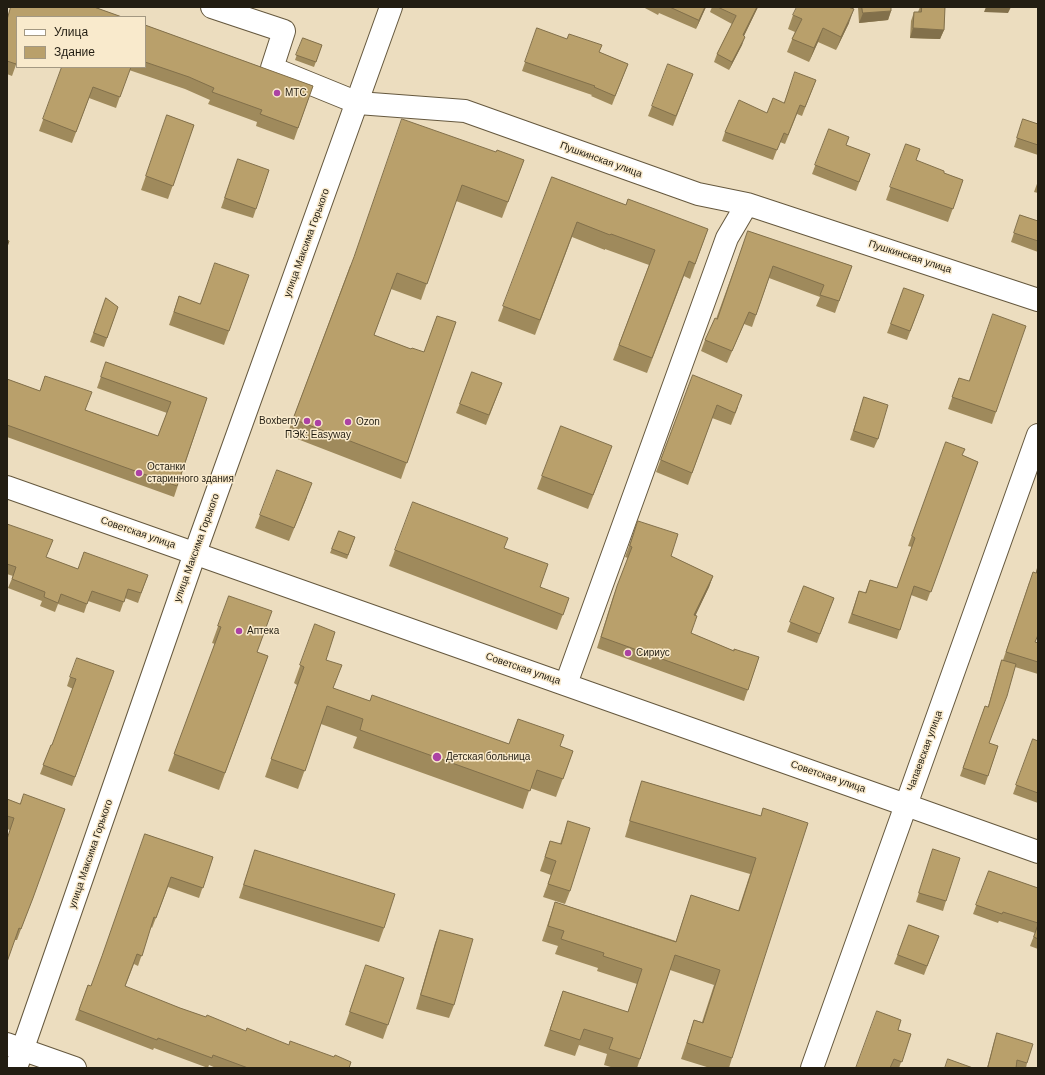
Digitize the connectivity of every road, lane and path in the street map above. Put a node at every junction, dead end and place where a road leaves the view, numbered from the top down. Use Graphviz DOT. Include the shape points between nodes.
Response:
graph roads {
  1 [pos="212,7"];
  2 [pos="391,7"];
  3 [pos="358,103"];
  4 [pos="747,204"];
  5 [pos="1038,300"];
  6 [pos="1038,435"];
  7 [pos="7,487"];
  8 [pos="195,553"];
  9 [pos="566,684"];
  10 [pos="906,805"];
  11 [pos="1038,852"];
  12 [pos="15,1054"];
  13 [pos="75,1068"];
  14 [pos="812,1068"];
  1 -- 3 [label="street, Пушкинская улица" via="284,31 272,68"];
  2 -- 3 [label="street, улица Максима Горького"];
  3 -- 4 [label="street, Пушкинская улица" via="465,111 698,194"];
  3 -- 8 [label="street, улица Максима Горького"];
  4 -- 5 [label="street, Пушкинская улица"];
  4 -- 9 [label="street" via="727,238"];
  6 -- 10 [label="street, Чапаевская улица"];
  7 -- 8 [label="street, Советская улица"];
  8 -- 9 [label="street, Советская улица"];
  8 -- 12 [label="street, улица Максима Горького"];
  9 -- 10 [label="street, Советская улица"];
  10 -- 11 [label="street, Советская улица"];
  10 -- 14 [label="street, Чапаевская улица"];
  12 -- 13 [label="street"];
}
